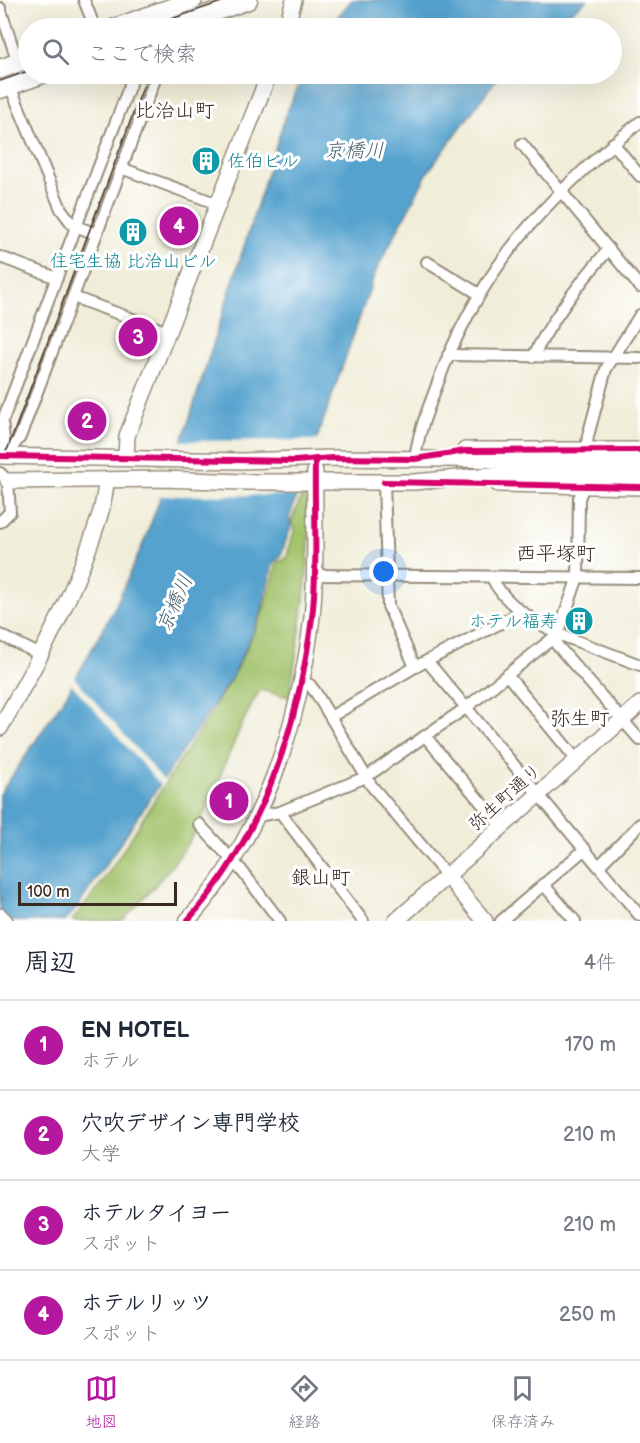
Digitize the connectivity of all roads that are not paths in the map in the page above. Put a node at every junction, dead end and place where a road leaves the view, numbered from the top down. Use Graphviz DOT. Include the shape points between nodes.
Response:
graph roads {
  1 [pos="84,0"];
  2 [pos="193,0"];
  3 [pos="248,0"];
  4 [pos="294,0"];
  5 [pos="0,8"];
  6 [pos="169,9"];
  7 [pos="91,18"];
  8 [pos="143,18"];
  9 [pos="160,18"];
  10 [pos="200,18"];
  11 [pos="289,18"];
  12 [pos="18,49"];
  13 [pos="18,63"];
  14 [pos="0,69"];
  15 [pos="129,84"];
  16 [pos="152,84"];
  17 [pos="265,84"];
  18 [pos="5,88"];
  19 [pos="640,122"];
  20 [pos="613,143"];
  21 [pos="522,144"];
  22 [pos="121,168"];
  23 [pos="640,176"];
  24 [pos="560,191"];
  25 [pos="218,204"];
  26 [pos="76,226"];
  27 [pos="96,234"];
  28 [pos="609,249"];
  29 [pos="0,257"];
  30 [pos="427,262"];
  31 [pos="57,278"];
  32 [pos="640,287"];
  33 [pos="479,294"];
  34 [pos="73,297"];
  35 [pos="640,315"];
  36 [pos="168,332"];
  37 [pos="448,355"];
  38 [pos="533,357"];
  39 [pos="640,358"];
  40 [pos="611,359"];
  41 [pos="16,385"];
  42 [pos="0,403"];
  43 [pos="586,450"];
  44 [pos="640,450"];
  45 [pos="3,456"];
  46 [pos="126,458"];
  47 [pos="315,459"];
  48 [pos="415,459"];
  49 [pos="640,461"];
  50 [pos="640,474"];
  51 [pos="106,480"];
  52 [pos="3,481"];
  53 [pos="311,482"];
  54 [pos="384,482"];
  55 [pos="414,482"];
  56 [pos="584,487"];
  57 [pos="640,487"];
  58 [pos="0,522"];
  59 [pos="314,575"];
  60 [pos="387,577"];
  61 [pos="578,577"];
  62 [pos="492,578"];
  63 [pos="640,578"];
  64 [pos="522,612"];
  65 [pos="558,634"];
  66 [pos="0,635"];
  67 [pos="41,655"];
  68 [pos="428,662"];
  69 [pos="640,665"];
  70 [pos="415,667"];
  71 [pos="508,675"];
  72 [pos="300,681"];
  73 [pos="640,704"];
  74 [pos="466,707"];
  75 [pos="332,717"];
  76 [pos="622,720"];
  77 [pos="0,728"];
  78 [pos="425,736"];
  79 [pos="640,740"];
  80 [pos="576,759"];
  81 [pos="366,777"];
  82 [pos="538,794"];
  83 [pos="280,812"];
  84 [pos="257,816"];
  85 [pos="199,824"];
  86 [pos="501,826"];
  87 [pos="639,827"];
  88 [pos="585,849"];
  89 [pos="233,860"];
  90 [pos="599,866"];
  91 [pos="447,876"];
  92 [pos="543,884"];
  93 [pos="0,916"];
  94 [pos="640,916"];
  95 [pos="278,920"];
  96 [pos="5,921"];
  97 [pos="187,921"];
  98 [pos="363,921"];
  99 [pos="396,921"];
  100 [pos="484,921"];
  101 [pos="501,921"];
  102 [pos="575,921"];
  1 -- 7 [label="street"];
  2 -- 6 [label="main road"];
  3 -- 10 [label="main road"];
  4 -- 11 [label="street"];
  5 -- 12 [label="street"];
  6 -- 8 [label="main road"];
  6 -- 9 [label="street"];
  13 -- 14 [label="main road"];
  15 -- 26 [label="street"];
  16 -- 22 [label="street"];
  17 -- 25 [label="street"];
  18 -- 26 [label="street" via="61,209"];
  19 -- 20 [label="street"];
  20 -- 23 [label="street"];
  20 -- 24 [label="street"];
  21 -- 24 [label="street"];
  22 -- 25 [label="street"];
  22 -- 27 [label="street"];
  24 -- 28 [label="street"];
  24 -- 33 [label="street" via="501,260"];
  25 -- 36 [label="street"];
  26 -- 27 [label="street"];
  26 -- 31 [label="street"];
  27 -- 34 [label="street"];
  28 -- 32 [label="street"];
  28 -- 38 [label="street" via="546,331"];
  29 -- 31 [label="street"];
  30 -- 33 [label="street"];
  31 -- 41 [label="street"];
  33 -- 37 [label="street"];
  34 -- 36 [label="street"];
  34 -- 45 [label="street" via="20,437"];
  35 -- 40 [label="street"];
  36 -- 46 [label="street" via="127,436"];
  37 -- 38 [label="street"];
  37 -- 48 [label="street" via="418,437"];
  38 -- 40 [label="street"];
  39 -- 40 [label="street"];
  40 -- 43 [label="street"];
  41 -- 42 [label="street"];
  41 -- 45 [label="street" via="3,422"];
  43 -- 44 [label="street"];
  43 -- 48 [label="street" via="465,450"];
  45 -- 46 [label="street"];
  45 -- 52 [label="street"];
  46 -- 47 [label="street"];
  47 -- 48 [label="street"];
  47 -- 53 [label="street"];
  48 -- 49 [label="street"];
  50 -- 55 [label="street" via="503,474"];
  51 -- 52 [label="street"];
  51 -- 53 [label="street"];
  51 -- 67 [label="street" via="105,501 90,544"];
  52 -- 58 [label="street" via="10,512"];
  53 -- 54 [label="street"];
  53 -- 59 [label="street"];
  54 -- 55 [label="street"];
  54 -- 60 [label="street"];
  55 -- 56 [label="street"];
  56 -- 57 [label="street"];
  56 -- 61 [label="street" via="579,498"];
  59 -- 60 [label="street"];
  59 -- 72 [label="street" via="312,618"];
  60 -- 62 [label="street"];
  60 -- 70 [label="street" via="388,606"];
  61 -- 62 [label="street"];
  61 -- 63 [label="street"];
  61 -- 65 [label="street"];
  62 -- 64 [label="street"];
  64 -- 65 [label="street"];
  64 -- 68 [label="street"];
  65 -- 69 [label="street"];
  65 -- 71 [label="street"];
  65 -- 76 [label="street" via="556,644"];
  66 -- 67 [label="street"];
  67 -- 77 [label="street"];
  68 -- 70 [label="street"];
  68 -- 74 [label="street"];
  70 -- 75 [label="street"];
  71 -- 74 [label="street"];
  71 -- 80 [label="street"];
  72 -- 75 [label="street" via="310,685"];
  72 -- 84 [label="street" via="279,761"];
  73 -- 76 [label="street, 弥生町通り"];
  74 -- 78 [label="street"];
  74 -- 82 [label="street"];
  75 -- 81 [label="street"];
  76 -- 79 [label="street"];
  76 -- 80 [label="street, 弥生町通り"];
  78 -- 81 [label="street"];
  78 -- 86 [label="street"];
  80 -- 82 [label="street, 弥生町通り"];
  81 -- 83 [label="street"];
  81 -- 91 [label="street"];
  82 -- 86 [label="street, 弥生町通り"];
  82 -- 88 [label="street"];
  83 -- 84 [label="street"];
  83 -- 98 [label="street"];
  84 -- 89 [label="street"];
  85 -- 89 [label="street"];
  86 -- 91 [label="street, 弥生町通り"];
  87 -- 90 [label="street"];
  88 -- 90 [label="street"];
  88 -- 92 [label="street"];
  89 -- 95 [label="street"];
  89 -- 97 [label="street"];
  90 -- 94 [label="street"];
  91 -- 99 [label="street, 弥生町通り"];
  91 -- 100 [label="street"];
  92 -- 101 [label="street"];
  92 -- 102 [label="street"];
  93 -- 96 [label="street"];
}
